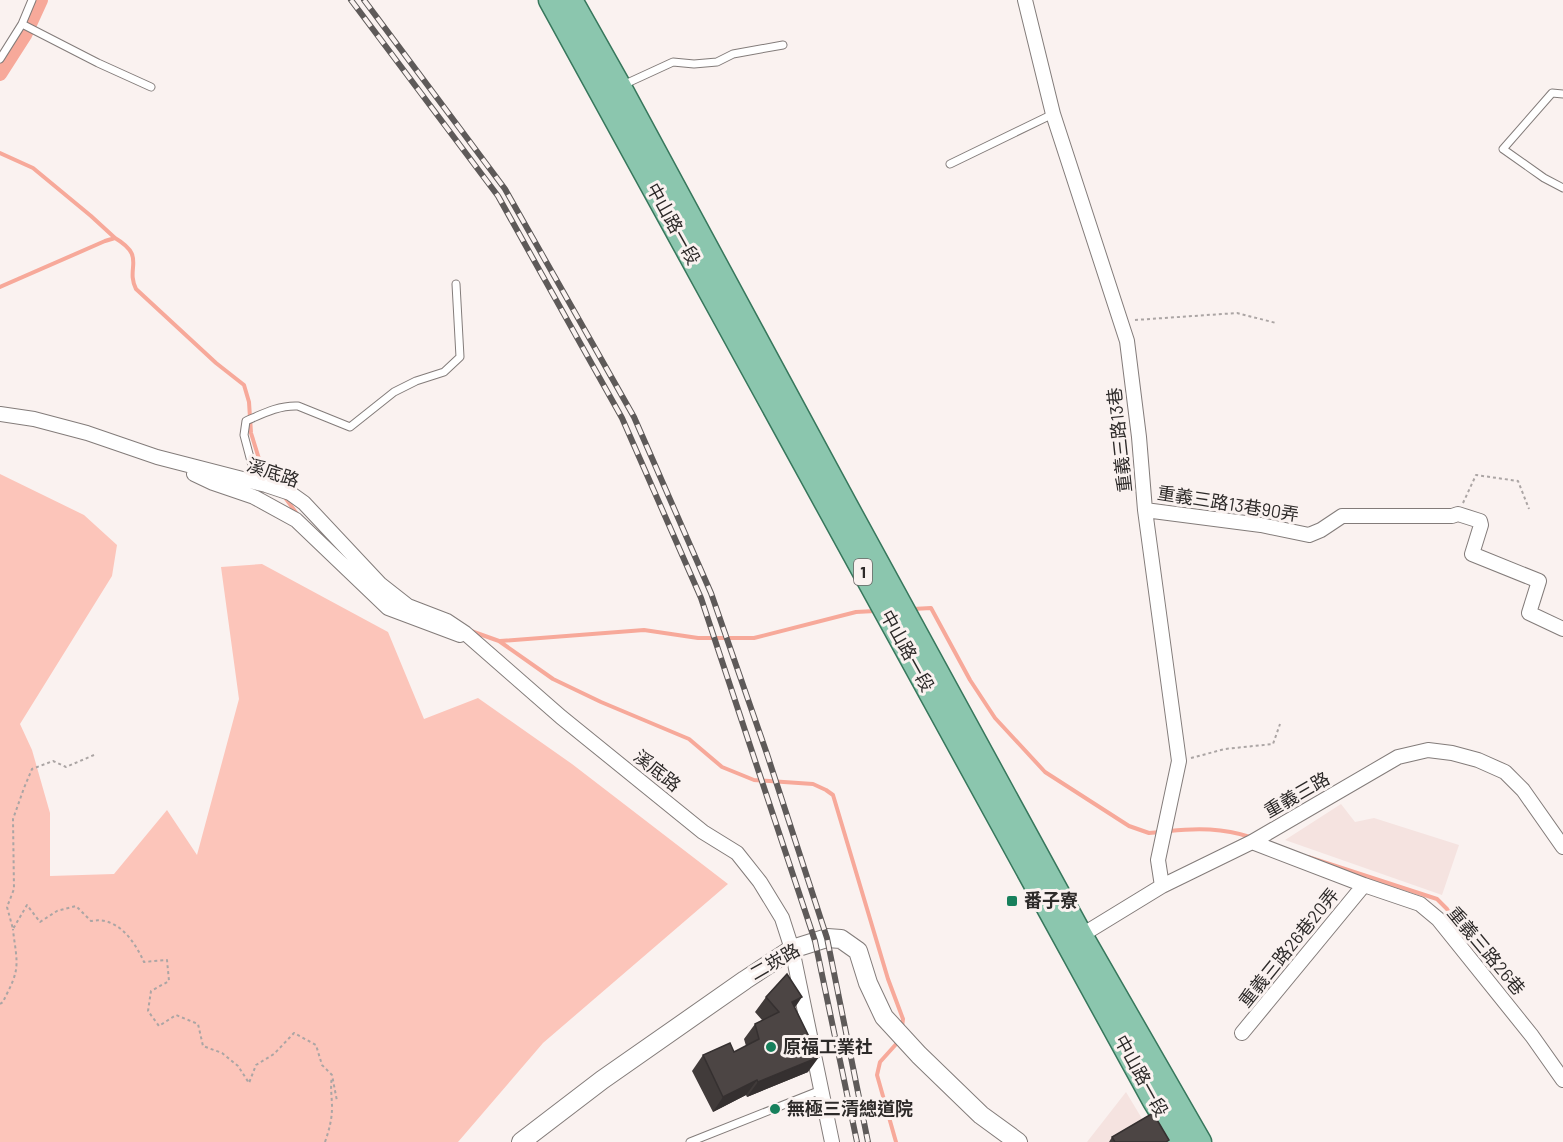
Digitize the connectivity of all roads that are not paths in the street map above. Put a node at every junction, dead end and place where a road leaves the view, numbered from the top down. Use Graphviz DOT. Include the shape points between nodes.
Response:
graph roads {
  1 [pos="32,0"];
  2 [pos="550,0"];
  3 [pos="571,0"];
  4 [pos="1025,0"];
  5 [pos="22,24"];
  6 [pos="783,45"];
  7 [pos="0,59"];
  8 [pos="151,87"];
  9 [pos="620,87"];
  10 [pos="1563,94"];
  11 [pos="1053,114"];
  12 [pos="645,153"];
  13 [pos="950,164"];
  14 [pos="1563,188"];
  15 [pos="456,284"];
  16 [pos="0,414"];
  17 [pos="157,457"];
  18 [pos="262,485"];
  19 [pos="1146,510"];
  20 [pos="1563,629"];
  21 [pos="469,636"];
  22 [pos="1252,842"];
  23 [pos="1563,847"];
  24 [pos="1364,885"];
  25 [pos="1162,886"];
  26 [pos="1074,939"];
  27 [pos="792,950"];
  28 [pos="1242,1033"];
  29 [pos="1563,1080"];
  30 [pos="821,1090"];
  31 [pos="521,1142"];
  32 [pos="690,1142"];
  33 [pos="832,1142"];
  34 [pos="1018,1142"];
  35 [pos="1179,1142"];
  36 [pos="1200,1142"];
  1 -- 5 [label="lane"];
  2 -- 12 [label="main road, 中山路一段 / 1"];
  3 -- 9 [label="main road, 中山路一段 / 1"];
  4 -- 11 [label="street, 重義三路13巷"];
  5 -- 7 [label="lane"];
  5 -- 8 [label="lane"];
  6 -- 9 [label="lane" via="733,54 717,62 673,63"];
  9 -- 12 [label="main road, 中山路一段 / 1"];
  10 -- 14 [label="lane" via="1552,93 1503,149"];
  11 -- 13 [label="lane"];
  11 -- 19 [label="street, 重義三路13巷" via="1126,341"];
  12 -- 26 [label="main road, 中山路一段 / 1" via="846,505"];
  15 -- 18 [label="lane" via="460,357 444,372 394,392 350,427 298,406 265,412 246,422 244,435"];
  16 -- 17 [label="street, 溪底路" via="87,433"];
  17 -- 18 [label="street, 溪底路"];
  17 -- 21 [label="street, 溪底路" via="254,497 296,520 388,608"];
  18 -- 21 [label="street, 溪底路" via="304,503 380,584 408,606 447,621"];
  19 -- 20 [label="street, 重義三路13巷90弄" via="1309,535 1342,516 1458,514 1480,521 1472,554 1539,581 1529,613"];
  19 -- 25 [label="street, 重義三路13巷" via="1179,761 1158,860"];
  21 -- 27 [label="street, 溪底路" via="561,717 703,832 736,853 782,918"];
  22 -- 23 [label="street, 重義三路" via="1398,757 1428,750 1478,760 1505,772 1523,790"];
  22 -- 24 [label="street, 重義三路26巷"];
  22 -- 25 [label="street, 重義三路"];
  24 -- 28 [label="street, 重義三路26巷20弄"];
  24 -- 29 [label="street, 重義三路26巷" via="1420,904 1438,919"];
  25 -- 26 [label="street, 重義三路"];
  26 -- 35 [label="main road, 中山路一段 / 1" via="1154,1101"];
  26 -- 36 [label="main road, 中山路一段 / 1"];
  27 -- 30 [label="street, 溪底路"];
  27 -- 31 [label="street, 二崁路" via="602,1080"];
  27 -- 34 [label="street, 二崁路" via="827,938 841,939 858,951 884,1017 981,1115"];
  30 -- 32 [label="lane"];
  30 -- 33 [label="street, 溪底路"];
}
